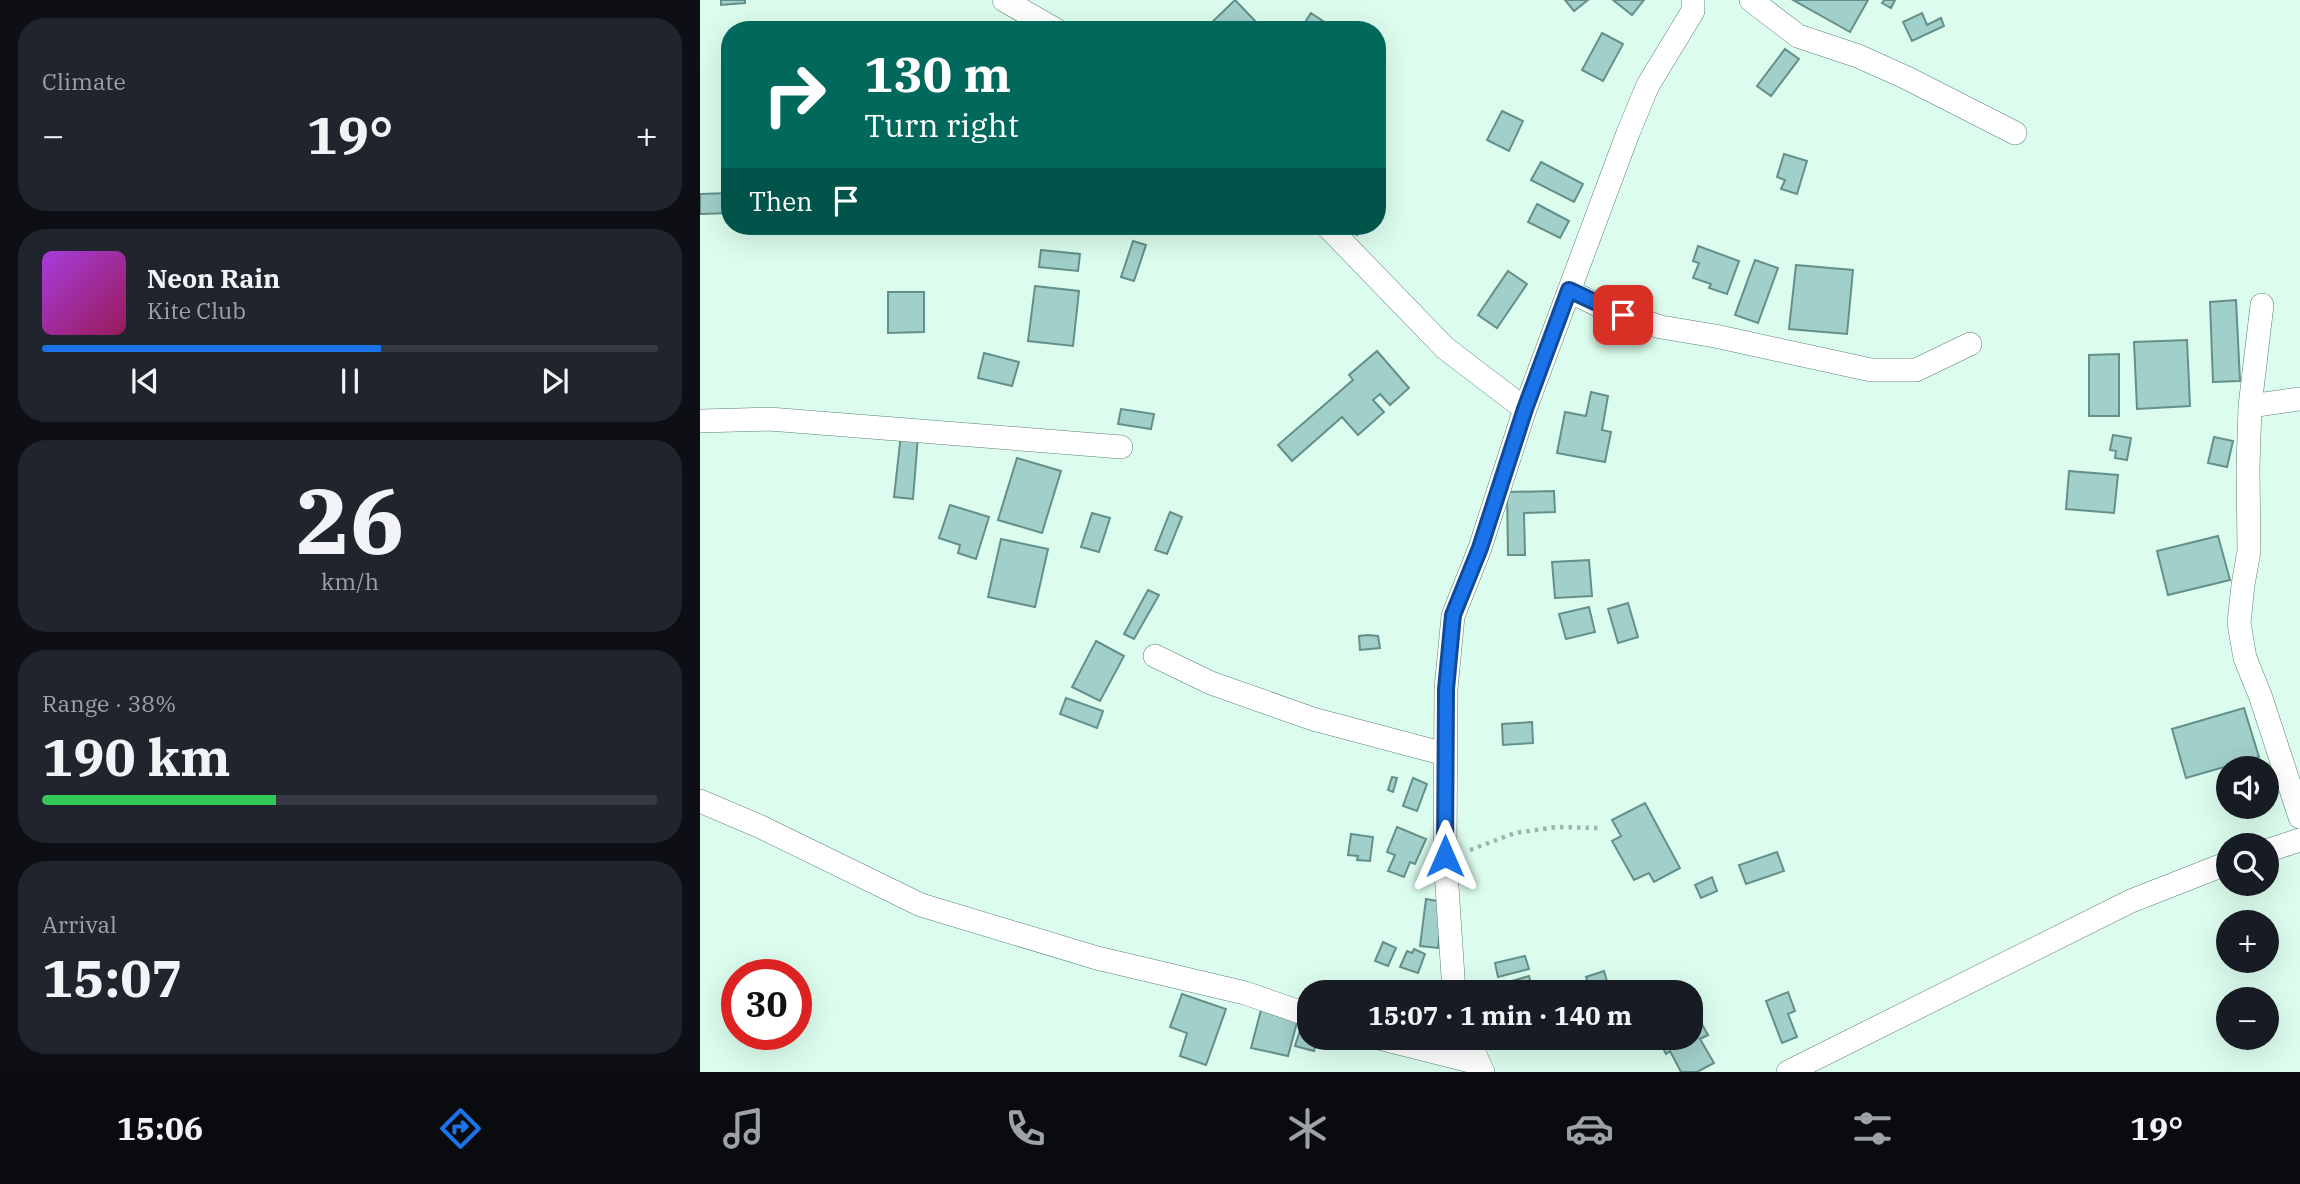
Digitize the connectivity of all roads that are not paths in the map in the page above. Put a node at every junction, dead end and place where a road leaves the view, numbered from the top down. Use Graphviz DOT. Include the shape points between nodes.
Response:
graph roads {
  1 [pos="1004,0"];
  2 [pos="1693,0"];
  3 [pos="1751,0"];
  4 [pos="1040,21"];
  5 [pos="2015,133"];
  6 [pos="1336,235"];
  7 [pos="1569,290"];
  8 [pos="2262,305"];
  9 [pos="1970,344"];
  10 [pos="2300,399"];
  11 [pos="2250,406"];
  12 [pos="1525,409"];
  13 [pos="700,421"];
  14 [pos="1121,447"];
  15 [pos="1155,656"];
  16 [pos="1445,754"];
  17 [pos="700,801"];
  18 [pos="2300,817"];
  19 [pos="2300,840"];
  20 [pos="2279,846"];
  21 [pos="2216,868"];
  22 [pos="1453,980"];
  23 [pos="1297,1011"];
  24 [pos="1419,1050"];
  25 [pos="1472,1050"];
  26 [pos="1480,1068"];
  27 [pos="1788,1072"];
  1 -- 4 [label="street"];
  2 -- 7 [label="street" via="1693,11 1648,85"];
  3 -- 5 [label="street" via="1798,36 1858,56"];
  6 -- 12 [label="street" via="1445,348"];
  7 -- 9 [label="street" via="1610,311 1661,327 1871,370 1916,370"];
  7 -- 12 [label="street"];
  8 -- 11 [label="street"];
  10 -- 11 [label="street"];
  11 -- 18 [label="street" via="2249,551 2240,633"];
  12 -- 16 [label="street" via="1453,615"];
  13 -- 14 [label="street" via="769,419"];
  15 -- 16 [label="street" via="1211,683 1313,719"];
  16 -- 22 [label="street" via="1445,856"];
  17 -- 23 [label="street" via="920,905"];
  19 -- 20 [label="street"];
  21 -- 27 [label="street" via="2131,901"];
  24 -- 26 [label="street"];
  25 -- 26 [label="street"];
}
